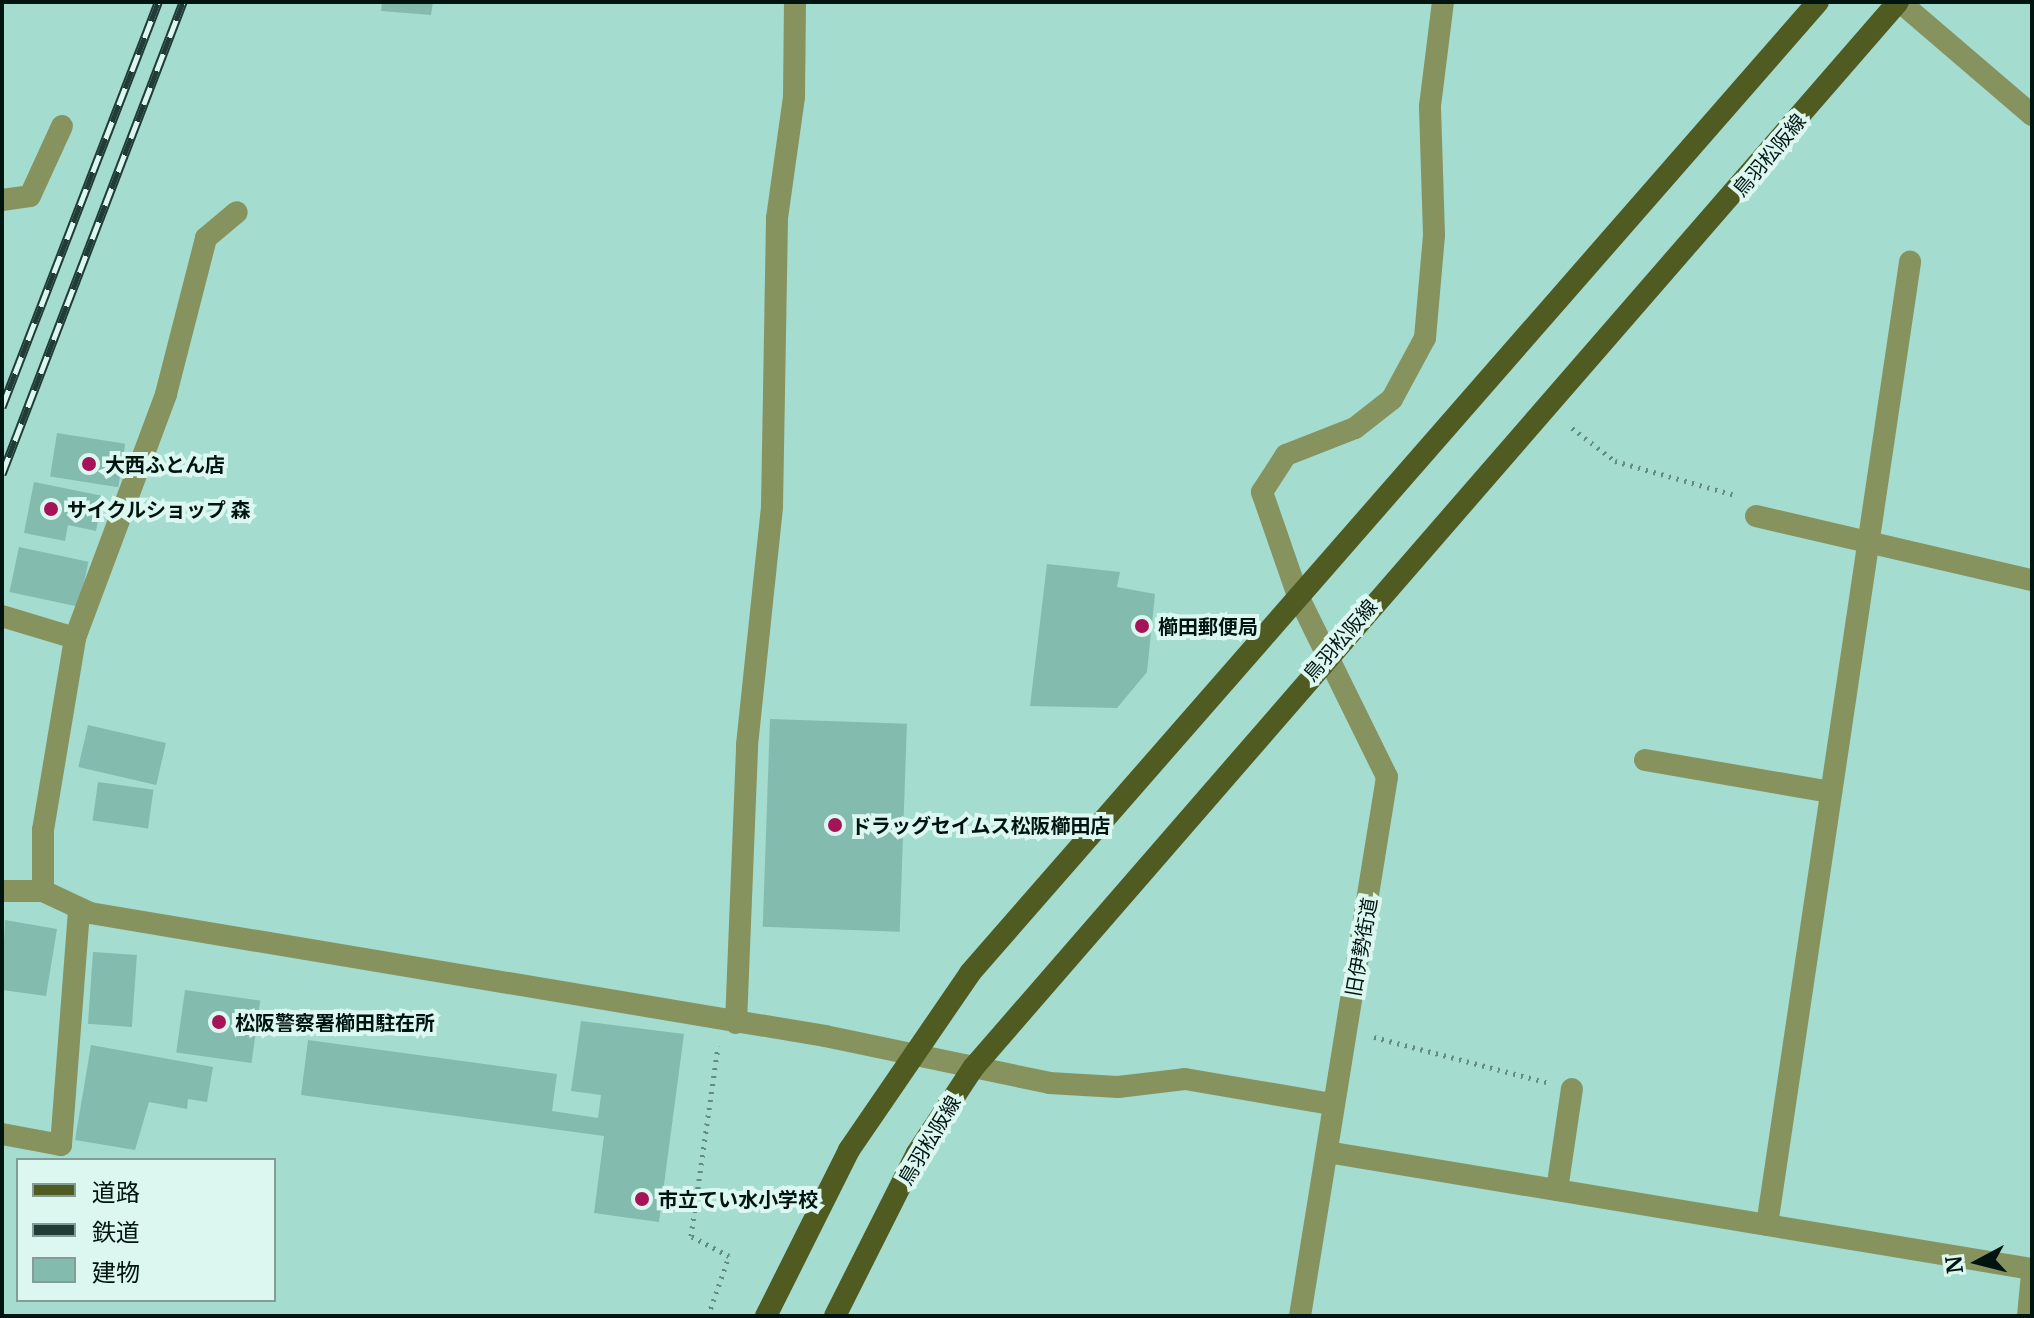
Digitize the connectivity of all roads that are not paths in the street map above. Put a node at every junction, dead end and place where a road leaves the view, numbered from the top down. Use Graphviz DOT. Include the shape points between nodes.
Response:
graph roads {
  1 [pos="795,2"];
  2 [pos="1443,2"];
  3 [pos="1818,2"];
  4 [pos="1899,2"];
  5 [pos="2032,115"];
  6 [pos="62,126"];
  7 [pos="2,200"];
  8 [pos="237,212"];
  9 [pos="1910,262"];
  10 [pos="1756,516"];
  11 [pos="1869,537"];
  12 [pos="2032,580"];
  13 [pos="1298,596"];
  14 [pos="2,616"];
  15 [pos="75,638"];
  16 [pos="1328,655"];
  17 [pos="1645,760"];
  18 [pos="1831,792"];
  19 [pos="2,891"];
  20 [pos="43,891"];
  21 [pos="79,909"];
  22 [pos="736,1023"];
  23 [pos="909,1056"];
  24 [pos="973,1068"];
  25 [pos="1572,1089"];
  26 [pos="1332,1104"];
  27 [pos="2,1134"];
  28 [pos="1327,1152"];
  29 [pos="1557,1190"];
  30 [pos="1767,1225"];
  31 [pos="2032,1272"];
  32 [pos="766,1316"];
  33 [pos="835,1316"];
  34 [pos="1300,1316"];
  35 [pos="2028,1316"];
  1 -- 22 [label="street" via="794,97 777,218 772,506 747,745"];
  2 -- 13 [label="street, 旧伊勢街道" via="1430,106 1434,235 1425,338 1392,399 1355,428 1286,455 1264,480 1263,506"];
  3 -- 13 [label="main road"];
  4 -- 5 [label="street"];
  4 -- 16 [label="main road, 鳥羽松阪線"];
  6 -- 7 [label="street" via="30,196"];
  8 -- 15 [label="street" via="206,238 139,475"];
  9 -- 11 [label="street"];
  10 -- 11 [label="street"];
  11 -- 12 [label="street"];
  11 -- 18 [label="street"];
  13 -- 16 [label="street, 旧伊勢街道"];
  13 -- 23 [label="main road" via="970,973"];
  14 -- 15 [label="street"];
  15 -- 20 [label="street" via="43,830"];
  16 -- 24 [label="main road, 鳥羽松阪線"];
  16 -- 26 [label="street, 旧伊勢街道" via="1387,777"];
  17 -- 18 [label="street"];
  18 -- 30 [label="street"];
  19 -- 20 [label="street"];
  20 -- 21 [label="street"];
  21 -- 22 [label="street"];
  21 -- 27 [label="street" via="61,1145"];
  22 -- 23 [label="street"];
  23 -- 24 [label="street"];
  23 -- 32 [label="main road" via="849,1150"];
  24 -- 26 [label="street" via="1080,1086 1185,1079"];
  24 -- 33 [label="main road, 鳥羽松阪線" via="917,1153"];
  25 -- 29 [label="street"];
  26 -- 28 [label="street, 旧伊勢街道"];
  28 -- 29 [label="street"];
  28 -- 34 [label="street, 旧伊勢街道"];
  29 -- 30 [label="street"];
  30 -- 31 [label="street"];
  31 -- 35 [label="street"];
}
